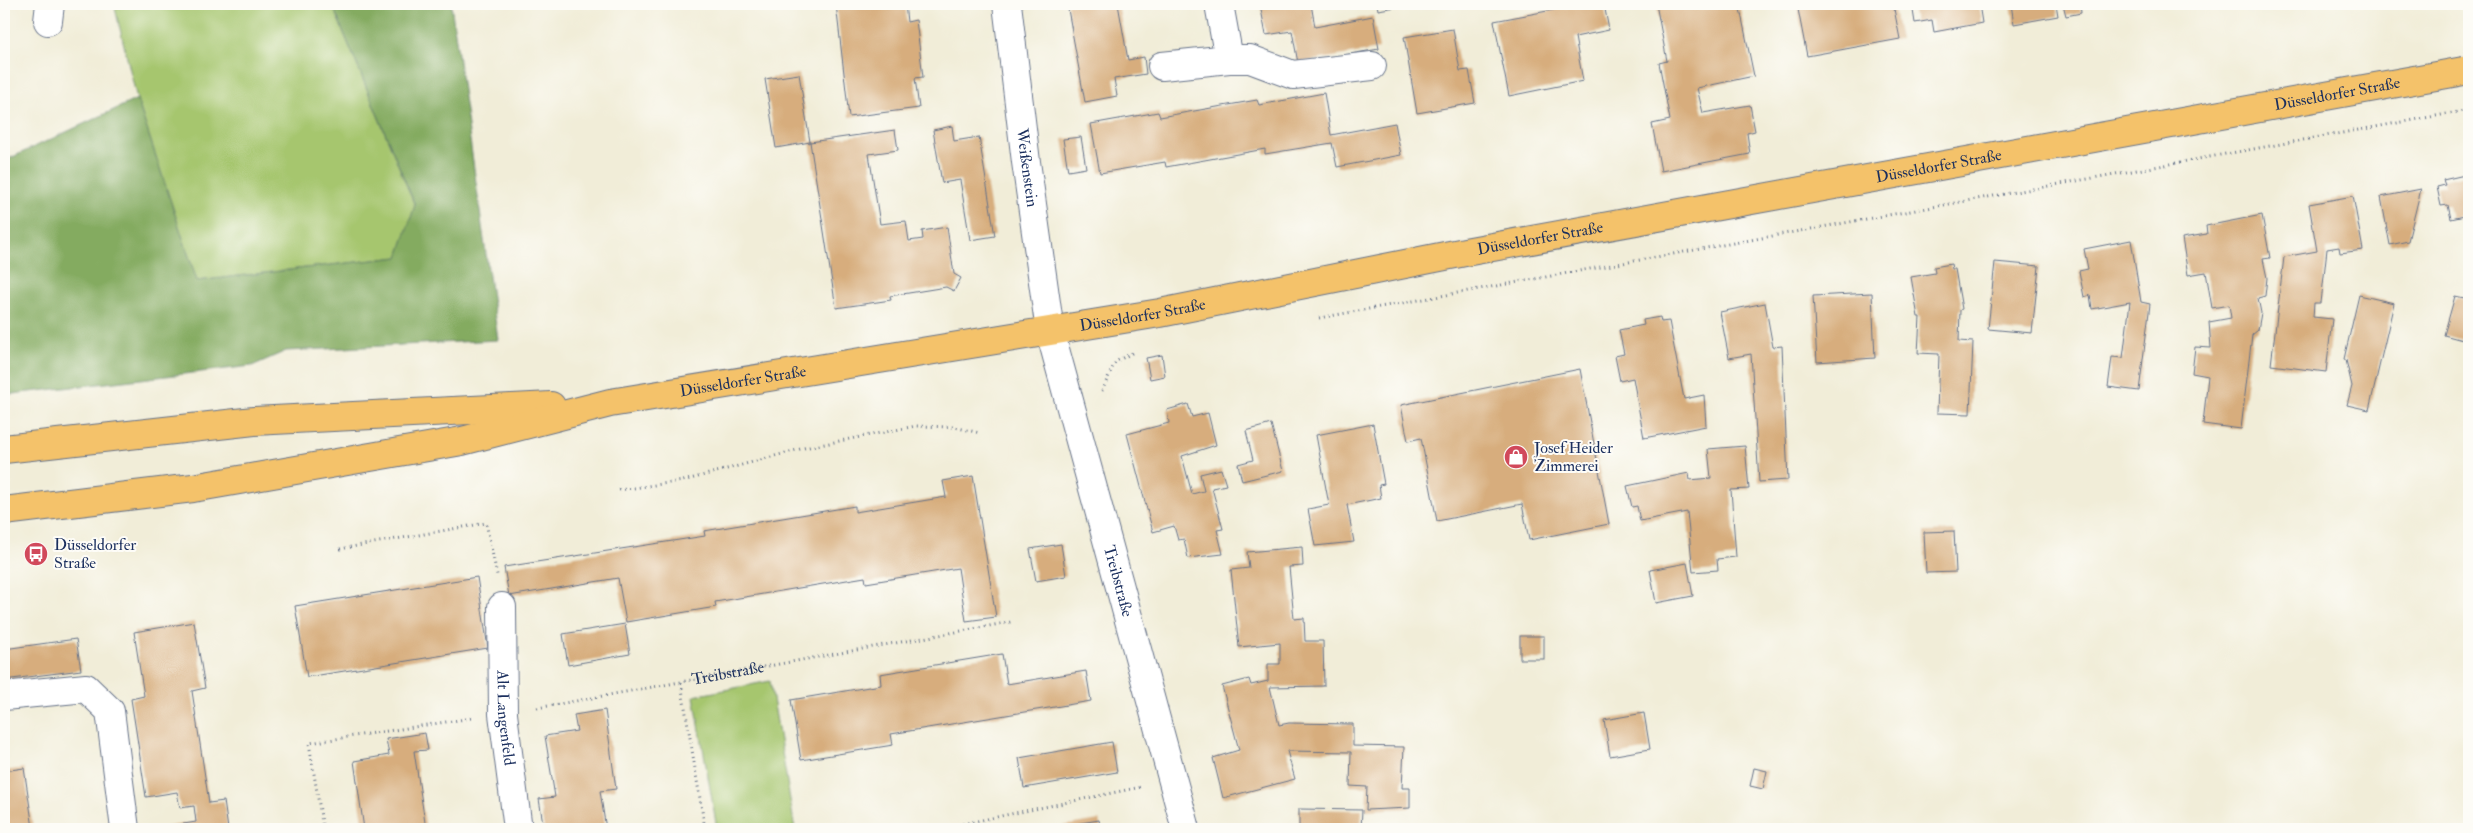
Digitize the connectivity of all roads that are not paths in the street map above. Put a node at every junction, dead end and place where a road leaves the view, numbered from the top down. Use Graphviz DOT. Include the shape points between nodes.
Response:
graph roads {
  1 [pos="1007,4"];
  2 [pos="1219,4"];
  3 [pos="1229,59"];
  4 [pos="1162,66"];
  5 [pos="1372,66"];
  6 [pos="2469,70"];
  7 [pos="1050,331"];
  8 [pos="610,403"];
  9 [pos="4,449"];
  10 [pos="4,511"];
  11 [pos="502,607"];
  12 [pos="4,696"];
  13 [pos="126,829"];
  14 [pos="518,829"];
  15 [pos="1186,829"];
  1 -- 7 [label="street, Weißenstein"];
  2 -- 3 [label="street"];
  3 -- 4 [label="street"];
  3 -- 5 [label="street" via="1250,59 1294,75"];
  6 -- 7 [label="main road, Düsseldorfer Straße"];
  7 -- 8 [label="main road, Düsseldorfer Straße"];
  7 -- 15 [label="street, Treibstraße"];
  8 -- 9 [label="main road, Düsseldorfer Straße" via="254,421"];
  8 -- 10 [label="main road, Düsseldorfer Straße" via="452,443 193,488"];
  11 -- 14 [label="street, Alt Langenfeld" via="503,714"];
  12 -- 13 [label="street" via="86,688 110,711"];
}
